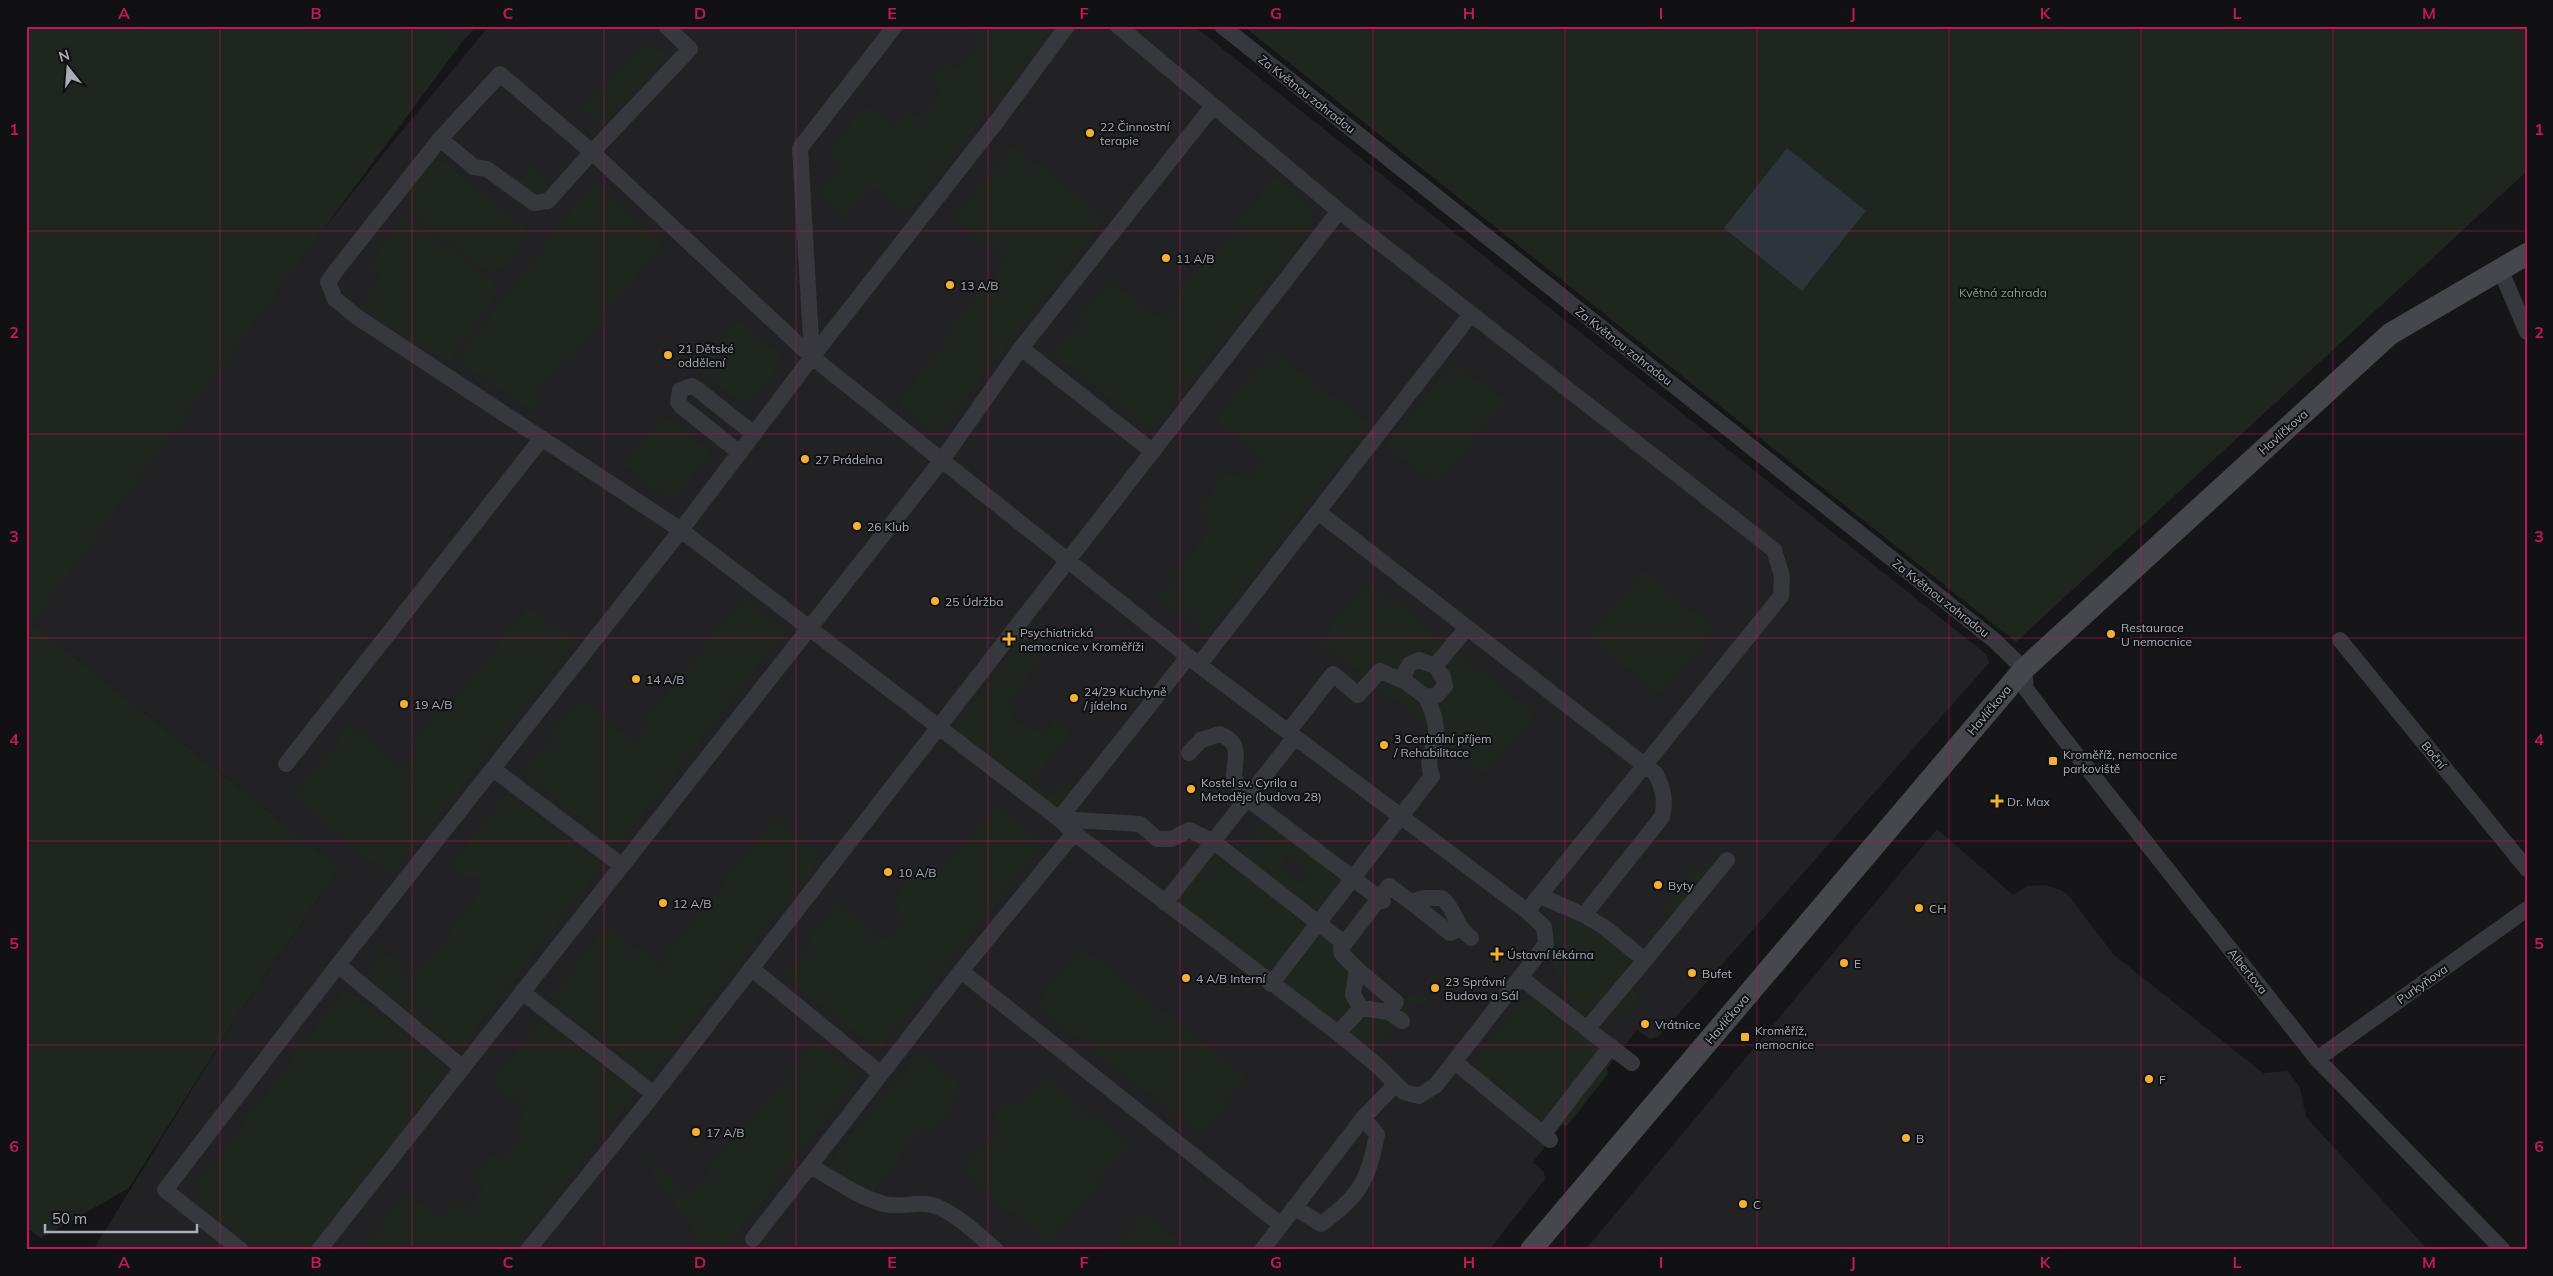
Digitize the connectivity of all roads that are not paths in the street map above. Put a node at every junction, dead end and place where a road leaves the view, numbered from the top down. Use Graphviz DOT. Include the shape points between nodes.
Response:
graph roads {
  1 [pos="666,26"];
  2 [pos="1067,26"];
  3 [pos="1118,26"];
  4 [pos="1222,26"];
  5 [pos="888,30"];
  6 [pos="1213,106"];
  7 [pos="440,139"];
  8 [pos="592,152"];
  9 [pos="1339,211"];
  10 [pos="2527,254"];
  11 [pos="2500,269"];
  12 [pos="1471,314"];
  13 [pos="2527,332"];
  14 [pos="1021,348"];
  15 [pos="812,357"];
  16 [pos="754,434"];
  17 [pos="542,438"];
  18 [pos="1152,451"];
  19 [pos="740,453"];
  20 [pos="942,460"];
  21 [pos="1318,512"];
  22 [pos="681,530"];
  23 [pos="1068,560"];
  24 [pos="808,627"];
  25 [pos="1467,628"];
  26 [pos="2340,640"];
  27 [pos="1193,661"];
  28 [pos="1436,666"];
  29 [pos="2024,669"];
  30 [pos="1406,682"];
  31 [pos="1426,697"];
  32 [pos="937,728"];
  33 [pos="1292,735"];
  34 [pos="1189,753"];
  35 [pos="286,764"];
  36 [pos="1643,765"];
  37 [pos="493,770"];
  38 [pos="1248,798"];
  39 [pos="1401,817"];
  40 [pos="1059,819"];
  41 [pos="1074,833"];
  42 [pos="1214,842"];
  43 [pos="1727,860"];
  44 [pos="621,866"];
  45 [pos="2527,869"];
  46 [pos="1352,878"];
  47 [pos="1540,896"];
  48 [pos="1381,899"];
  49 [pos="1411,902"];
  50 [pos="1165,903"];
  51 [pos="2527,909"];
  52 [pos="1527,911"];
  53 [pos="1584,915"];
  54 [pos="1318,923"];
  55 [pos="1344,942"];
  56 [pos="1646,960"];
  57 [pos="338,965"];
  58 [pos="751,968"];
  59 [pos="1356,969"];
  60 [pos="961,971"];
  61 [pos="1520,977"];
  62 [pos="1271,984"];
  63 [pos="522,992"];
  64 [pos="1361,1008"];
  65 [pos="1588,1029"];
  66 [pos="1338,1033"];
  67 [pos="1611,1046"];
  68 [pos="2317,1058"];
  69 [pos="1456,1062"];
  70 [pos="1632,1063"];
  71 [pos="463,1068"];
  72 [pos="881,1074"];
  73 [pos="1396,1084"];
  74 [pos="654,1094"];
  75 [pos="1363,1118"];
  76 [pos="810,1166"];
  77 [pos="1294,1207"];
  78 [pos="1281,1225"];
  79 [pos="753,1240"];
  80 [pos="241,1250"];
  81 [pos="319,1250"];
  82 [pos="528,1250"];
  83 [pos="996,1250"];
  84 [pos="1262,1250"];
  85 [pos="1531,1250"];
  86 [pos="2503,1250"];
  1 -- 8 [label="street" via="690,49"];
  2 -- 15 [label="street" via="997,121"];
  3 -- 6 [label="street"];
  4 -- 29 [label="street, Za Květnou zahradou" via="1994,640"];
  5 -- 15 [label="street" via="800,148"];
  6 -- 9 [label="street"];
  6 -- 14 [label="street"];
  7 -- 8 [label="street" via="474,167 487,169 534,203 548,201"];
  7 -- 8 [label="street" via="500,74"];
  7 -- 17 [label="street" via="328,282 335,299 357,317"];
  8 -- 15 [label="street"];
  9 -- 12 [label="street"];
  9 -- 18 [label="street"];
  10 -- 11 [label="street, Havlíčkova"];
  11 -- 13 [label="street"];
  11 -- 29 [label="street, Havlíčkova" via="2390,334"];
  12 -- 21 [label="street"];
  12 -- 36 [label="street" via="1774,550 1782,576 1781,596"];
  14 -- 18 [label="street"];
  14 -- 20 [label="street"];
  15 -- 16 [label="street"];
  15 -- 20 [label="street"];
  16 -- 19 [label="street"];
  16 -- 19 [label="street" via="692,386 680,390 678,402 682,407"];
  17 -- 22 [label="street"];
  17 -- 35 [label="street"];
  18 -- 23 [label="street"];
  19 -- 22 [label="street"];
  20 -- 23 [label="street"];
  20 -- 24 [label="street"];
  21 -- 25 [label="street"];
  21 -- 27 [label="street"];
  22 -- 24 [label="street"];
  22 -- 37 [label="street"];
  23 -- 27 [label="street"];
  23 -- 32 [label="street"];
  24 -- 32 [label="street"];
  24 -- 44 [label="street"];
  25 -- 28 [label="street"];
  25 -- 36 [label="street"];
  26 -- 45 [label="street, Boční"];
  27 -- 33 [label="street"];
  27 -- 40 [label="street"];
  28 -- 30 [label="street" via="1419,660 1410,664 1404,674"];
  28 -- 31 [label="street" via="1445,686 1437,695"];
  29 -- 68 [label="street, Albertova" via="2026,689 2034,700"];
  29 -- 85 [label="street, Havlíčkova"];
  30 -- 31 [label="street"];
  30 -- 33 [label="street" via="1380,671 1358,695 1333,674"];
  31 -- 39 [label="street" via="1434,715 1436,732 1427,763 1432,776"];
  32 -- 40 [label="street"];
  32 -- 58 [label="street"];
  33 -- 38 [label="street"];
  33 -- 39 [label="street"];
  34 -- 38 [label="street" via="1201,740 1220,734 1229,738 1238,760 1236,779"];
  36 -- 47 [label="street"];
  36 -- 53 [label="street" via="1656,774 1663,789 1665,804 1662,817"];
  37 -- 44 [label="street"];
  37 -- 57 [label="street"];
  38 -- 42 [label="street"];
  38 -- 46 [label="street"];
  39 -- 46 [label="street"];
  39 -- 52 [label="street"];
  40 -- 41 [label="street"];
  40 -- 42 [label="street" via="1140,824 1157,839 1172,839 1189,830"];
  41 -- 50 [label="street"];
  41 -- 60 [label="street"];
  42 -- 50 [label="street"];
  42 -- 54 [label="street"];
  43 -- 56 [label="street"];
  44 -- 63 [label="street"];
  46 -- 48 [label="street"];
  46 -- 54 [label="street"];
  47 -- 52 [label="street"];
  47 -- 53 [label="street"];
  48 -- 49 [label="street" via="1389,886"];
  48 -- 55 [label="street"];
  49 -- 49 [label="street" via="1442,898 1449,904 1465,934 1450,933"];
  50 -- 62 [label="street"];
  51 -- 68 [label="street, Purkyňova"];
  52 -- 61 [label="street" via="1544,927 1546,944"];
  53 -- 56 [label="street"];
  54 -- 55 [label="street"];
  54 -- 62 [label="street"];
  55 -- 59 [label="street" via="1342,954"];
  56 -- 65 [label="street"];
  57 -- 71 [label="street"];
  57 -- 80 [label="street" via="165,1190"];
  58 -- 72 [label="street"];
  58 -- 74 [label="street"];
  59 -- 64 [label="street" via="1353,995"];
  59 -- 64 [label="street" via="1396,1002 1395,1016"];
  60 -- 72 [label="street"];
  60 -- 78 [label="street"];
  61 -- 65 [label="street"];
  61 -- 69 [label="street"];
  62 -- 66 [label="street"];
  63 -- 71 [label="street"];
  63 -- 74 [label="street"];
  64 -- 66 [label="street"];
  65 -- 67 [label="street"];
  66 -- 73 [label="street"];
  67 -- 69 [label="street" via="1546,1137"];
  67 -- 70 [label="street"];
  68 -- 86 [label="street, Albertova"];
  69 -- 73 [label="street" via="1436,1085 1419,1096 1404,1092"];
  71 -- 81 [label="street"];
  72 -- 76 [label="street"];
  73 -- 75 [label="street"];
  74 -- 82 [label="street"];
  75 -- 77 [label="street"];
  75 -- 77 [label="street" via="1377,1134 1363,1184 1345,1207 1321,1224"];
  76 -- 79 [label="street"];
  76 -- 83 [label="street" via="873,1200 907,1206 926,1203 936,1206"];
  77 -- 78 [label="street"];
  78 -- 84 [label="street"];
}
